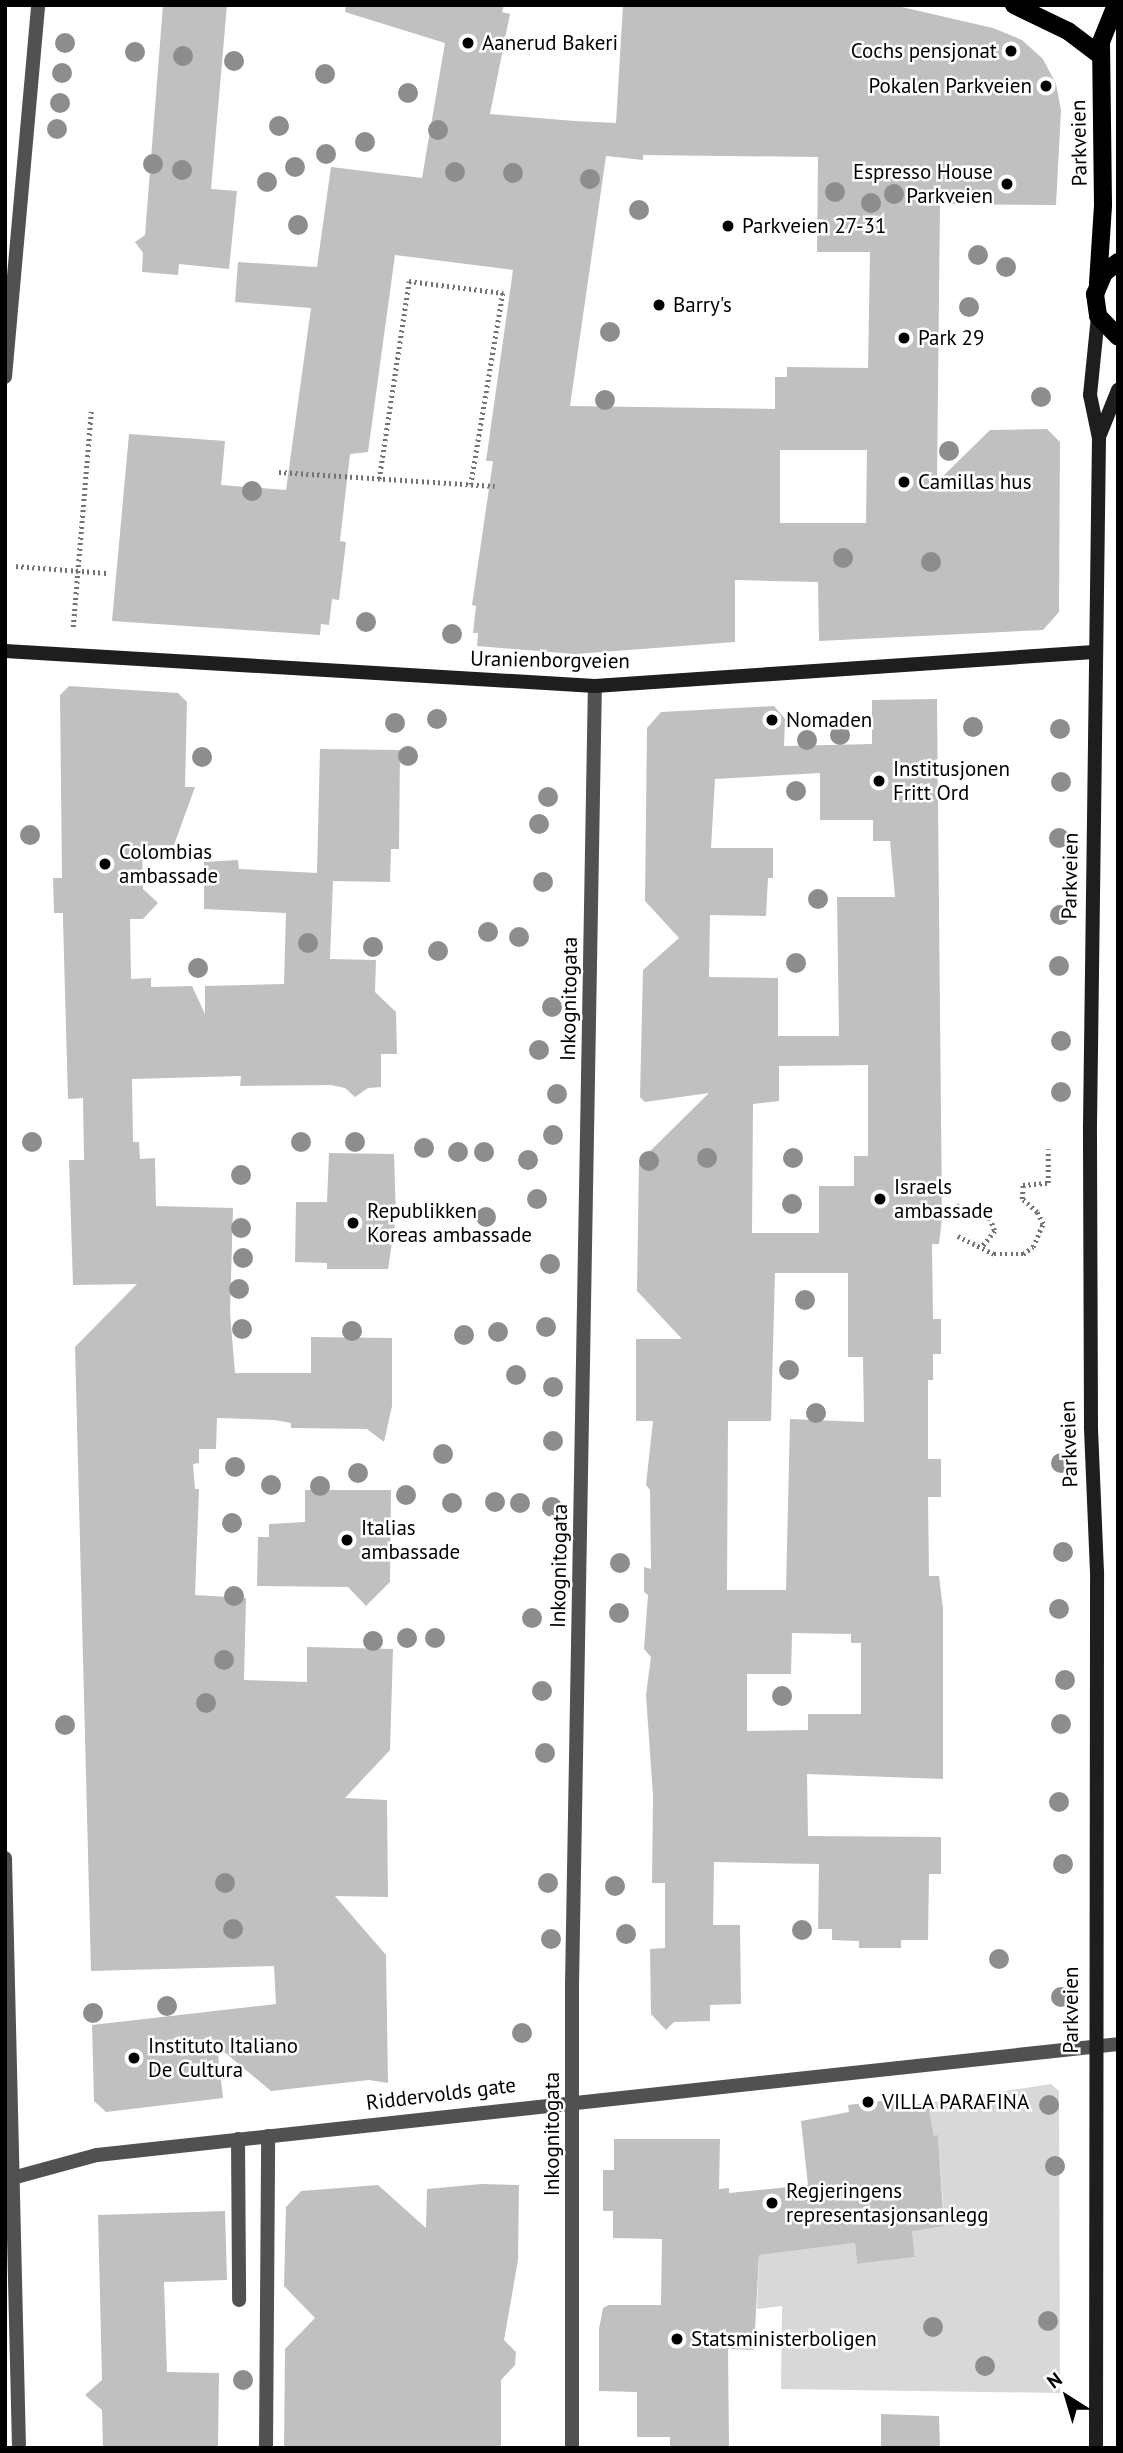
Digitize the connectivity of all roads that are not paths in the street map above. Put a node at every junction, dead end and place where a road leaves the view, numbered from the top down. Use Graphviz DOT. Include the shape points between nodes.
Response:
graph roads {
  1 [pos="38,5"];
  2 [pos="1014,5"];
  3 [pos="1116,5"];
  4 [pos="1101,56"];
  5 [pos="1118,262"];
  6 [pos="1098,283"];
  7 [pos="1098,316"];
  8 [pos="1118,337"];
  9 [pos="5,377"];
  10 [pos="1118,390"];
  11 [pos="1099,438"];
  12 [pos="5,651"];
  13 [pos="1094,652"];
  14 [pos="595,686"];
  15 [pos="5,1858"];
  16 [pos="1118,2044"];
  17 [pos="1094,2047"];
  18 [pos="572,2101"];
  19 [pos="268,2136"];
  20 [pos="238,2139"];
  21 [pos="8,2178"];
  22 [pos="239,2300"];
  23 [pos="19,2448"];
  24 [pos="266,2448"];
  25 [pos="572,2448"];
  26 [pos="1096,2448"];
  1 -- 9 [label="street"];
  2 -- 4 [label="main road" via="1068,30"];
  3 -- 4 [label="main road, Parkveien" via="1101,42"];
  4 -- 6 [label="main road, Parkveien" via="1103,205"];
  5 -- 6 [label="main road"];
  6 -- 7 [label="main road, Parkveien"];
  7 -- 8 [label="main road"];
  7 -- 11 [label="street, Parkveien" via="1090,395"];
  10 -- 11 [label="street, Parkveien"];
  11 -- 13 [label="street, Parkveien"];
  12 -- 14 [label="street, Uranienborgveien"];
  13 -- 14 [label="street, Uranienborgveien"];
  13 -- 17 [label="street, Parkveien" via="1090,1125 1091,1427 1097,1572"];
  14 -- 18 [label="street, Inkognitogata"];
  15 -- 21 [label="street"];
  16 -- 17 [label="street, Riddervolds gate"];
  17 -- 18 [label="street, Riddervolds gate"];
  17 -- 26 [label="street, Parkveien"];
  18 -- 19 [label="street, Riddervolds gate"];
  18 -- 25 [label="street, Inkognitogata"];
  19 -- 20 [label="street, Riddervolds gate"];
  19 -- 24 [label="street"];
  20 -- 21 [label="street, Riddervolds gate" via="87,2156"];
  20 -- 22 [label="street"];
  21 -- 23 [label="street"];
}
